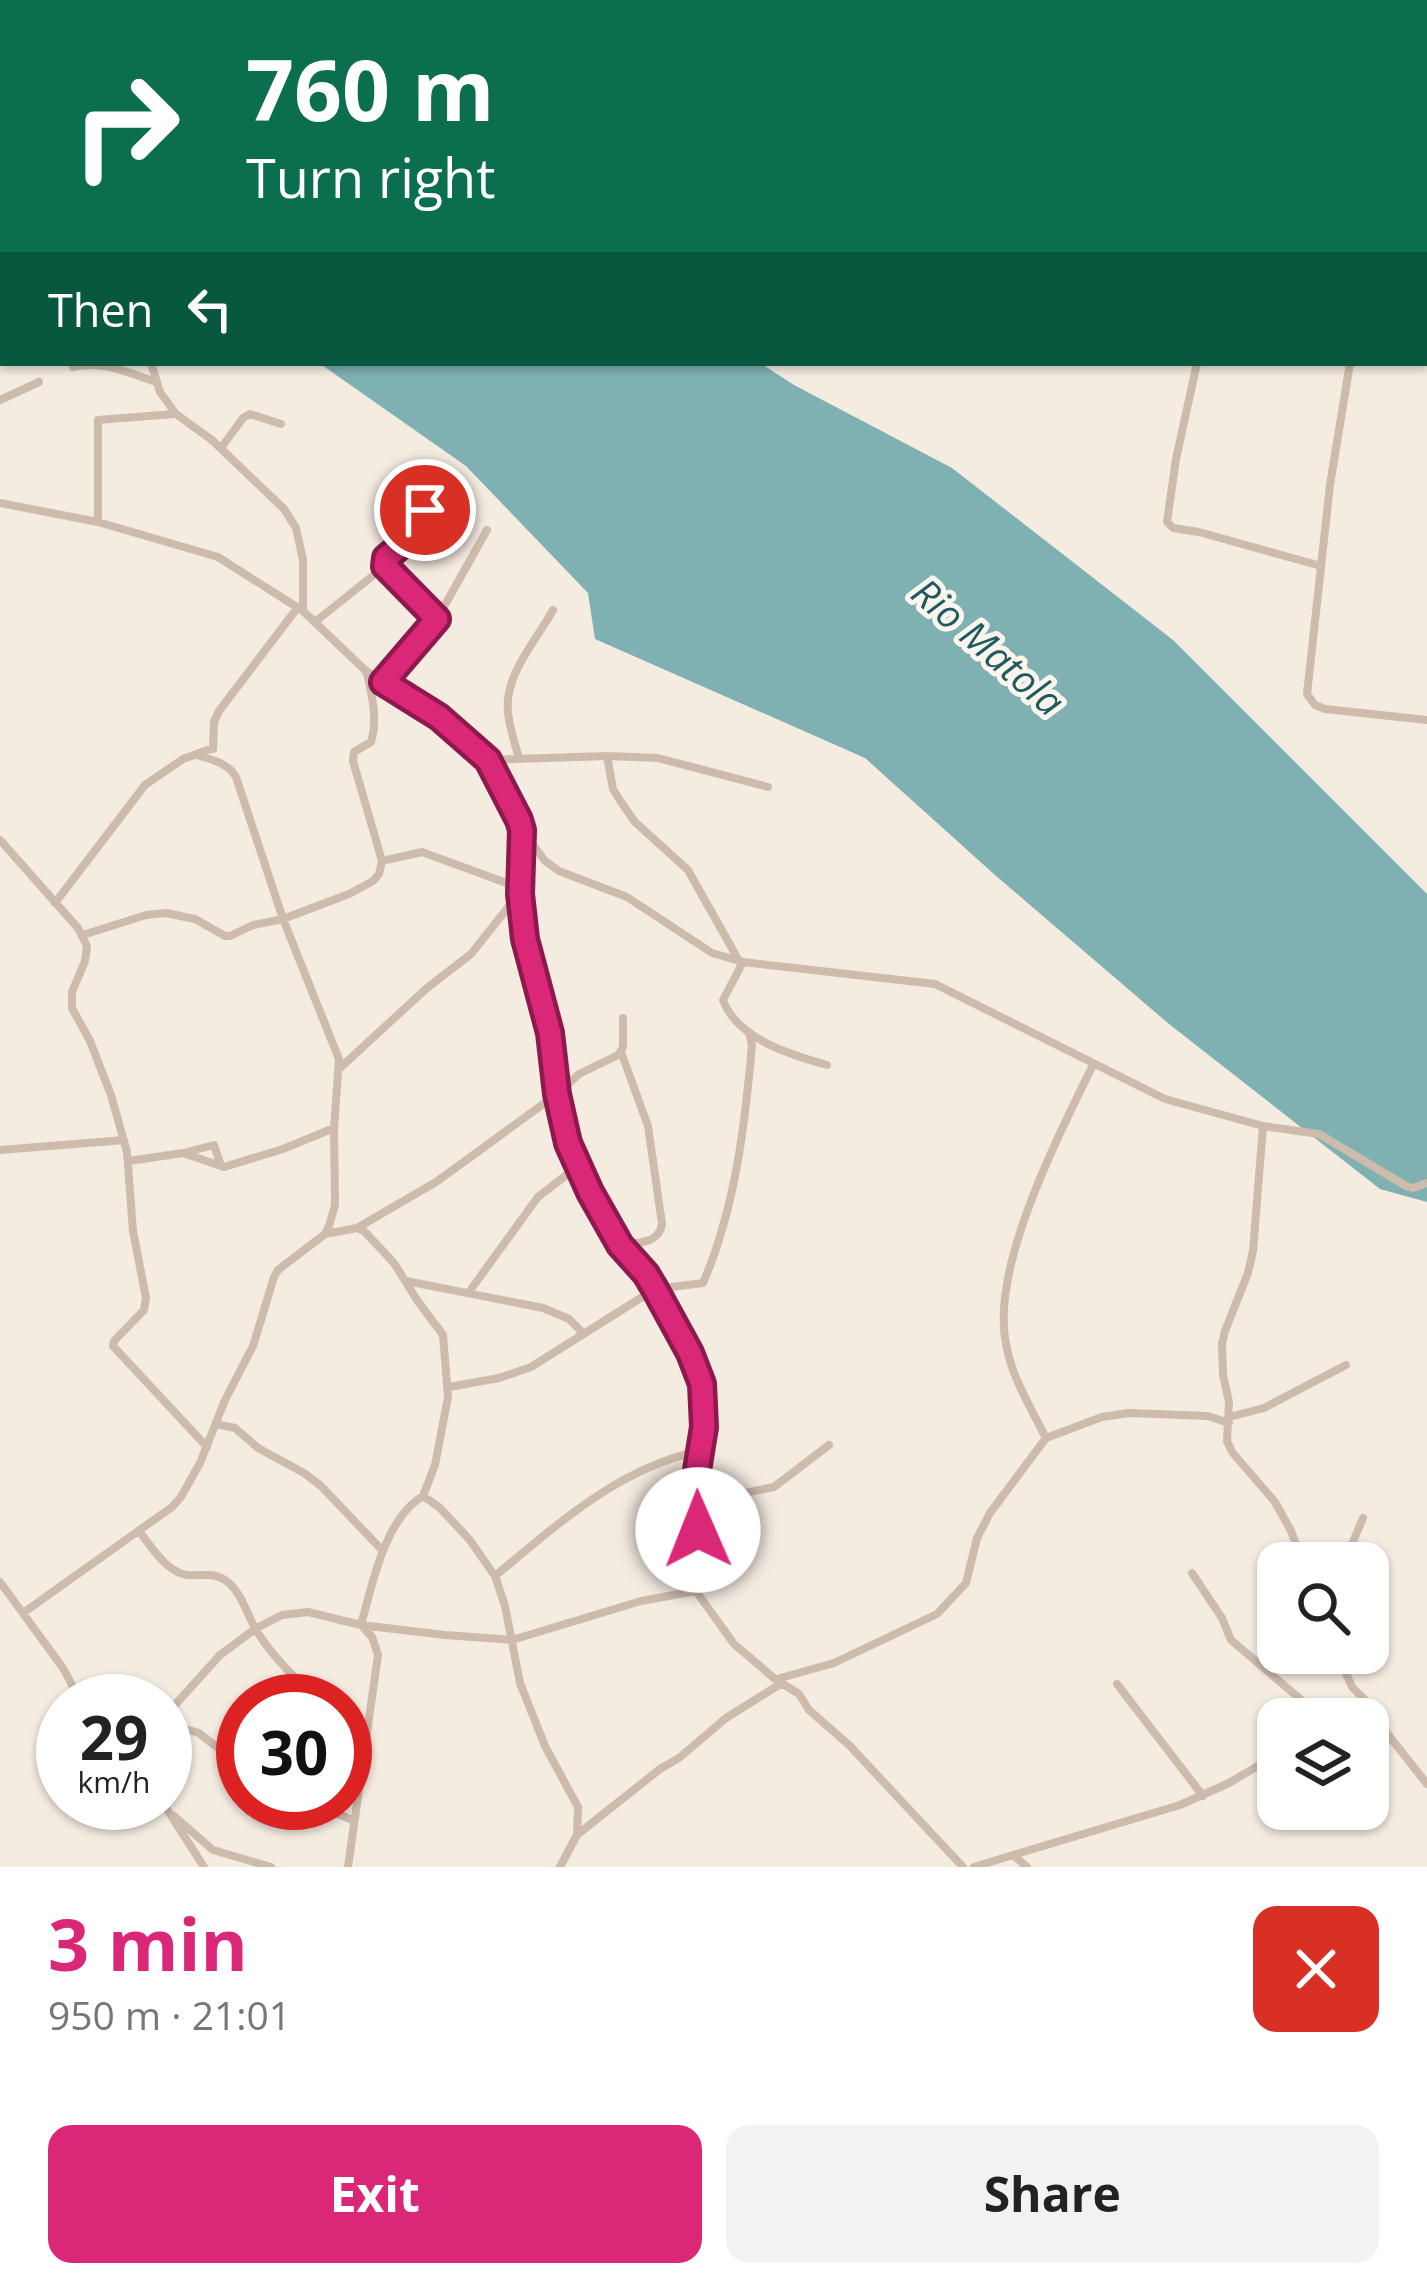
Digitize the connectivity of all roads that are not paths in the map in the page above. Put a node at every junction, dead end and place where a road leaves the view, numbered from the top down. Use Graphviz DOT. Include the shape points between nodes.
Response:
graph roads {
  1 [pos="79,366"];
  2 [pos="102,366"];
  3 [pos="152,366"];
  4 [pos="1196,366"];
  5 [pos="1350,366"];
  6 [pos="73,367"];
  7 [pos="39,382"];
  8 [pos="155,382"];
  9 [pos="0,400"];
  10 [pos="176,414"];
  11 [pos="281,424"];
  12 [pos="221,448"];
  13 [pos="400,484"];
  14 [pos="0,503"];
  15 [pos="98,522"];
  16 [pos="487,530"];
  17 [pos="385,566"];
  18 [pos="1321,566"];
  19 [pos="301,609"];
  20 [pos="554,610"];
  21 [pos="437,619"];
  22 [pos="314,622"];
  23 [pos="367,671"];
  24 [pos="383,682"];
  25 [pos="1427,720"];
  26 [pos="213,748"];
  27 [pos="196,755"];
  28 [pos="607,756"];
  29 [pos="519,758"];
  30 [pos="488,760"];
  31 [pos="218,761"];
  32 [pos="768,787"];
  33 [pos="522,830"];
  34 [pos="0,840"];
  35 [pos="382,861"];
  36 [pos="520,891"];
  37 [pos="55,904"];
  38 [pos="283,919"];
  39 [pos="83,935"];
  40 [pos="741,961"];
  41 [pos="623,1018"];
  42 [pos="748,1032"];
  43 [pos="621,1052"];
  44 [pos="827,1065"];
  45 [pos="1093,1065"];
  46 [pos="339,1070"];
  47 [pos="557,1094"];
  48 [pos="1263,1126"];
  49 [pos="334,1128"];
  50 [pos="124,1140"];
  51 [pos="0,1150"];
  52 [pos="183,1154"];
  53 [pos="129,1161"];
  54 [pos="222,1167"];
  55 [pos="577,1167"];
  56 [pos="1427,1183"];
  57 [pos="357,1228"];
  58 [pos="326,1234"];
  59 [pos="620,1245"];
  60 [pos="406,1281"];
  61 [pos="655,1289"];
  62 [pos="469,1292"];
  63 [pos="584,1334"];
  64 [pos="1346,1364"];
  65 [pos="448,1387"];
  66 [pos="1229,1420"];
  67 [pos="216,1424"];
  68 [pos="1046,1438"];
  69 [pos="829,1445"];
  70 [pos="207,1447"];
  71 [pos="699,1451"];
  72 [pos="422,1496"];
  73 [pos="695,1503"];
  74 [pos="1363,1517"];
  75 [pos="139,1531"];
  76 [pos="1295,1542"];
  77 [pos="1353,1542"];
  78 [pos="382,1550"];
  79 [pos="1192,1573"];
  80 [pos="495,1576"];
  81 [pos="0,1582"];
  82 [pos="696,1591"];
  83 [pos="23,1613"];
  84 [pos="361,1624"];
  85 [pos="255,1629"];
  86 [pos="512,1640"];
  87 [pos="66,1674"];
  88 [pos="292,1674"];
  89 [pos="778,1681"];
  90 [pos="1117,1684"];
  91 [pos="192,1685"];
  92 [pos="372,1691"];
  93 [pos="1299,1698"];
  94 [pos="1389,1736"];
  95 [pos="1257,1766"];
  96 [pos="1427,1784"];
  97 [pos="1203,1796"];
  98 [pos="579,1817"];
  99 [pos="591,1823"];
  100 [pos="182,1830"];
  101 [pos="190,1830"];
  102 [pos="351,1830"];
  103 [pos="577,1834"];
  104 [pos="1013,1855"];
  105 [pos="204,1867"];
  106 [pos="271,1867"];
  107 [pos="348,1867"];
  108 [pos="560,1867"];
  109 [pos="963,1867"];
  110 [pos="974,1867"];
  111 [pos="1027,1867"];
  1 -- 6 [label="street"];
  2 -- 8 [label="street"];
  3 -- 8 [label="street"];
  4 -- 18 [label="street" via="1167,522"];
  5 -- 18 [label="street"];
  7 -- 9 [label="street"];
  8 -- 10 [label="street"];
  10 -- 12 [label="street"];
  10 -- 15 [label="street" via="98,420"];
  11 -- 12 [label="street" via="250,414"];
  12 -- 19 [label="street" via="296,528"];
  13 -- 17 [label="street" via="425,510"];
  14 -- 15 [label="street"];
  15 -- 19 [label="street" via="218,557"];
  16 -- 21 [label="street"];
  17 -- 21 [label="street"];
  17 -- 22 [label="street"];
  18 -- 25 [label="street" via="1309,700 1325,709"];
  19 -- 22 [label="street"];
  19 -- 26 [label="street" via="219,711"];
  20 -- 29 [label="street" via="511,681 508,714"];
  21 -- 24 [label="street"];
  22 -- 23 [label="street"];
  23 -- 24 [label="street"];
  23 -- 35 [label="street" via="374,734 353,761"];
  24 -- 30 [label="street"];
  26 -- 27 [label="street"];
  26 -- 31 [label="street"];
  27 -- 31 [label="street"];
  27 -- 37 [label="street" via="140,789"];
  28 -- 29 [label="street"];
  28 -- 32 [label="street" via="666,760"];
  28 -- 40 [label="street" via="621,802 688,870"];
  29 -- 30 [label="street"];
  30 -- 33 [label="street"];
  31 -- 38 [label="street" via="236,777"];
  33 -- 36 [label="street"];
  33 -- 40 [label="street" via="560,872 627,897 701,947"];
  34 -- 37 [label="street"];
  35 -- 36 [label="street" via="422,852"];
  35 -- 38 [label="street" via="374,881"];
  36 -- 46 [label="street" via="471,954"];
  36 -- 47 [label="street"];
  37 -- 39 [label="street"];
  38 -- 39 [label="street" via="227,936 166,913"];
  38 -- 46 [label="street"];
  39 -- 50 [label="street" via="87,953 71,1008"];
  40 -- 42 [label="street" via="723,1000"];
  40 -- 45 [label="street" via="935,984"];
  41 -- 43 [label="street"];
  42 -- 44 [label="street"];
  42 -- 61 [label="street" via="739,1153 705,1279"];
  43 -- 47 [label="street"];
  43 -- 59 [label="street" via="648,1126 662,1224 654,1239"];
  45 -- 48 [label="street" via="1165,1099"];
  45 -- 68 [label="street" via="1019,1232 1003,1304 1010,1361"];
  46 -- 49 [label="street"];
  47 -- 55 [label="street"];
  47 -- 57 [label="street"];
  48 -- 56 [label="street" via="1318,1134 1406,1186"];
  48 -- 66 [label="street" via="1253,1251 1222,1344"];
  49 -- 54 [label="street"];
  49 -- 58 [label="street" via="335,1205"];
  50 -- 51 [label="street"];
  50 -- 53 [label="street"];
  52 -- 53 [label="street"];
  52 -- 54 [label="street"];
  52 -- 54 [label="street" via="214,1145"];
  53 -- 70 [label="street" via="146,1304 113,1346"];
  55 -- 59 [label="street"];
  55 -- 62 [label="street" via="538,1197"];
  57 -- 58 [label="street"];
  57 -- 60 [label="street"];
  58 -- 67 [label="street" via="278,1270"];
  59 -- 61 [label="street"];
  60 -- 62 [label="street"];
  60 -- 65 [label="street" via="443,1334"];
  61 -- 63 [label="street"];
  61 -- 71 [label="street" via="702,1384"];
  62 -- 63 [label="street" via="559,1313"];
  63 -- 65 [label="street" via="531,1367"];
  64 -- 66 [label="street"];
  65 -- 72 [label="street"];
  66 -- 68 [label="street" via="1130,1413"];
  66 -- 76 [label="street" via="1228,1446 1271,1496"];
  67 -- 70 [label="street"];
  67 -- 78 [label="street" via="304,1473"];
  68 -- 89 [label="street" via="990,1513 968,1582 937,1614"];
  69 -- 73 [label="street" via="775,1487"];
  70 -- 75 [label="street" via="182,1497"];
  71 -- 73 [label="street"];
  71 -- 80 [label="street" via="600,1492"];
  72 -- 78 [label="street"];
  72 -- 80 [label="street" via="470,1539"];
  73 -- 82 [label="street"];
  74 -- 77 [label="street"];
  75 -- 83 [label="street"];
  75 -- 85 [label="street" via="174,1570 226,1581"];
  78 -- 84 [label="street"];
  79 -- 93 [label="street" via="1232,1640"];
  80 -- 86 [label="street"];
  81 -- 83 [label="street"];
  82 -- 86 [label="street"];
  82 -- 89 [label="street" via="734,1644"];
  83 -- 87 [label="street"];
  84 -- 85 [label="street" via="308,1612"];
  84 -- 86 [label="street"];
  84 -- 92 [label="street" via="378,1654"];
  85 -- 88 [label="street"];
  85 -- 91 [label="street"];
  86 -- 98 [label="street" via="520,1684"];
  89 -- 99 [label="street"];
  89 -- 109 [label="street"];
  90 -- 97 [label="street"];
  94 -- 96 [label="street"];
  95 -- 97 [label="street"];
  97 -- 104 [label="street"];
  98 -- 99 [label="street"];
  98 -- 103 [label="street"];
  99 -- 103 [label="street"];
  100 -- 105 [label="street"];
  101 -- 106 [label="street" via="213,1850"];
  102 -- 107 [label="street"];
  103 -- 108 [label="street"];
  104 -- 110 [label="street"];
  104 -- 111 [label="street"];
}
